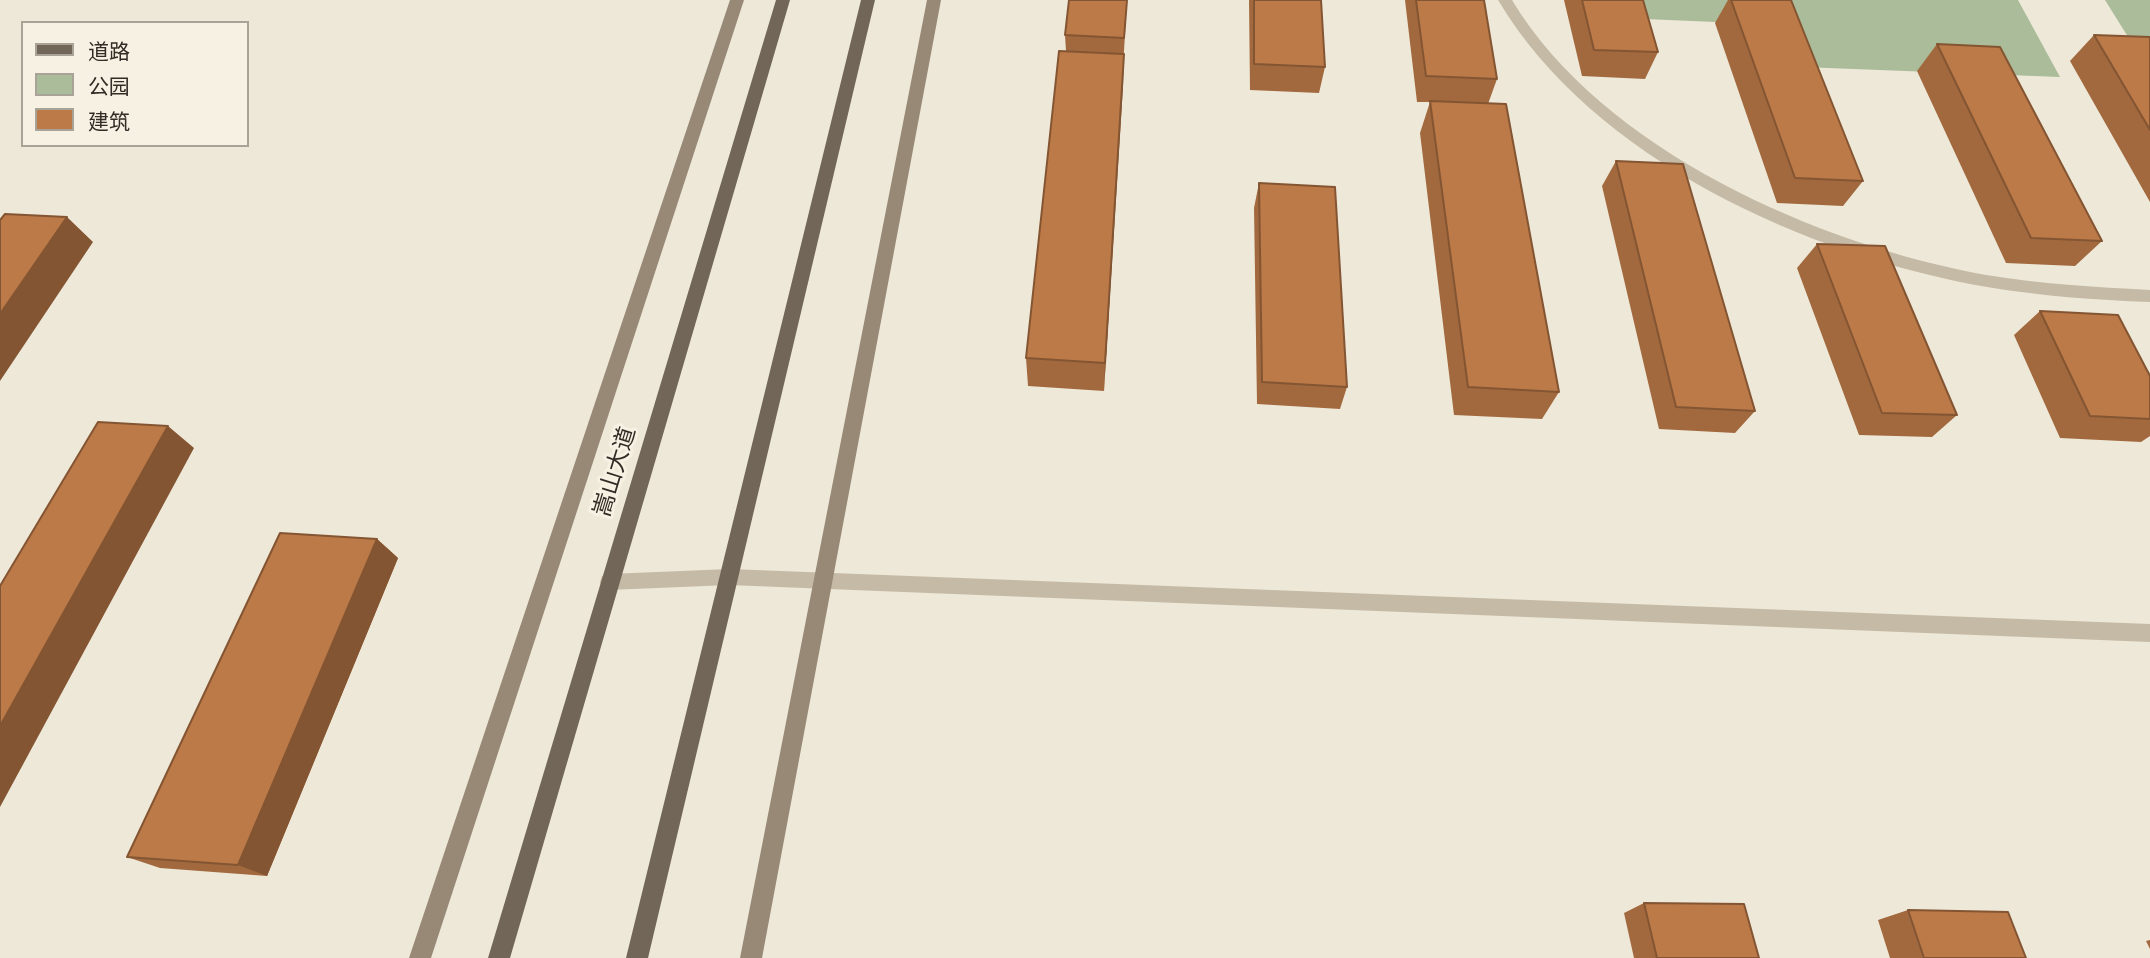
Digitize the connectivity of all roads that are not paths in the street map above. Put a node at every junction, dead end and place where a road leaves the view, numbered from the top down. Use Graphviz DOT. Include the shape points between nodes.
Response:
graph roads {
  1 [pos="737,0"];
  2 [pos="783,0"];
  3 [pos="868,0"];
  4 [pos="934,0"];
  5 [pos="1505,0"];
  6 [pos="2150,296"];
  7 [pos="729,577"];
  8 [pos="823,581"];
  9 [pos="609,582"];
  10 [pos="2150,633"];
  11 [pos="420,958"];
  12 [pos="499,958"];
  13 [pos="637,958"];
  14 [pos="751,958"];
  1 -- 11 [label="main road"];
  2 -- 9 [label="main road, 嵩山大道"];
  3 -- 7 [label="main road"];
  4 -- 8 [label="main road"];
  5 -- 6 [label="street" via="1534,44 1591,102 1667,158 1760,210 1867,251 1980,281 2094,297"];
  7 -- 8 [label="street"];
  7 -- 9 [label="street"];
  7 -- 13 [label="main road"];
  8 -- 10 [label="street"];
  8 -- 14 [label="main road"];
  9 -- 12 [label="main road, 嵩山大道"];
}
